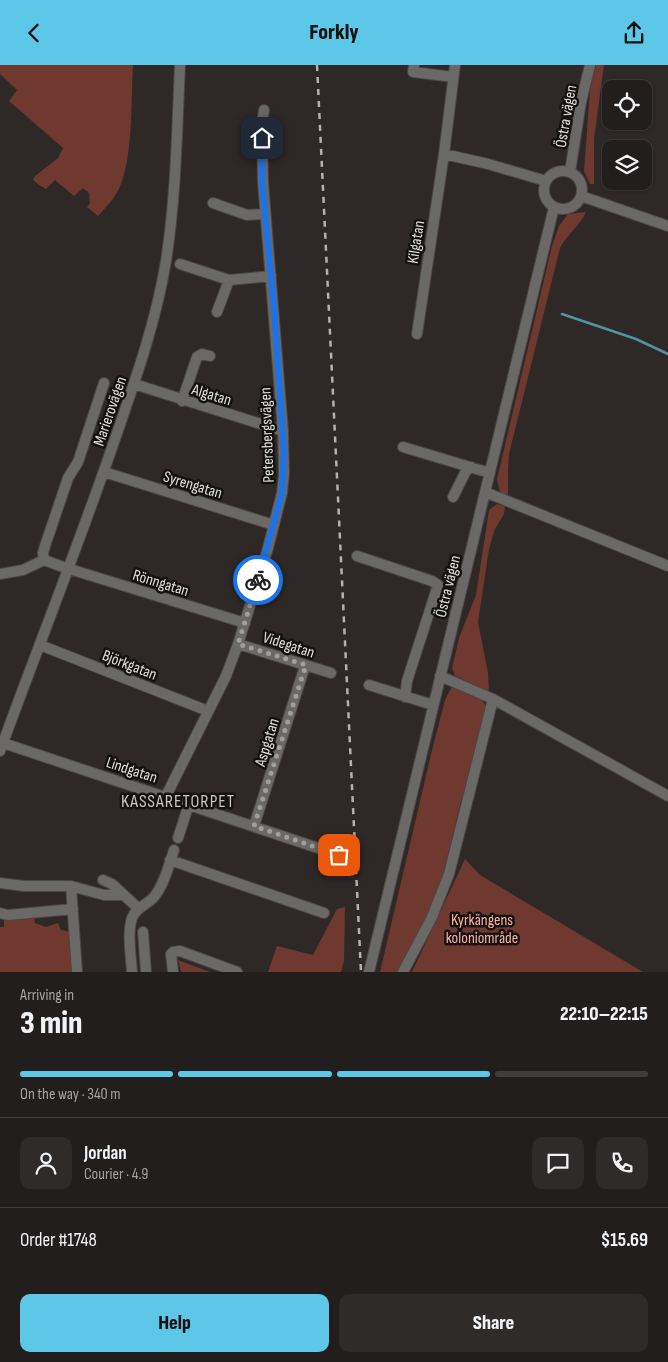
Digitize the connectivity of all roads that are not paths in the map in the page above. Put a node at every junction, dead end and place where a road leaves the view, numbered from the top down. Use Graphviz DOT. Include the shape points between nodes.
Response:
graph roads {
  1 [pos="180,65"];
  2 [pos="414,65"];
  3 [pos="455,65"];
  4 [pos="590,65"];
  5 [pos="453,77"];
  6 [pos="264,110"];
  7 [pos="444,155"];
  8 [pos="570,172"];
  9 [pos="546,181"];
  10 [pos="581,196"];
  11 [pos="213,203"];
  12 [pos="554,207"];
  13 [pos="265,213"];
  14 [pos="668,226"];
  15 [pos="180,263"];
  16 [pos="271,276"];
  17 [pos="229,280"];
  18 [pos="217,313"];
  19 [pos="417,334"];
  20 [pos="210,355"];
  21 [pos="104,383"];
  22 [pos="134,384"];
  23 [pos="182,401"];
  24 [pos="283,431"];
  25 [pos="403,447"];
  26 [pos="471,467"];
  27 [pos="104,472"];
  28 [pos="490,473"];
  29 [pos="485,492"];
  30 [pos="453,497"];
  31 [pos="274,525"];
  32 [pos="357,556"];
  33 [pos="44,560"];
  34 [pos="668,566"];
  35 [pos="69,569"];
  36 [pos="0,574"];
  37 [pos="245,623"];
  38 [pos="238,644"];
  39 [pos="40,645"];
  40 [pos="306,665"];
  41 [pos="331,673"];
  42 [pos="440,676"];
  43 [pos="369,685"];
  44 [pos="405,697"];
  45 [pos="493,699"];
  46 [pos="433,705"];
  47 [pos="208,711"];
  48 [pos="1,745"];
  49 [pos="166,796"];
  50 [pos="668,796"];
  51 [pos="188,804"];
  52 [pos="254,826"];
  53 [pos="178,838"];
  54 [pos="339,855"];
  55 [pos="103,880"];
  56 [pos="0,883"];
  57 [pos="72,886"];
  58 [pos="124,895"];
  59 [pos="138,908"];
  60 [pos="73,909"];
  61 [pos="0,913"];
  62 [pos="324,913"];
  63 [pos="143,932"];
  64 [pos="78,972"];
  65 [pos="132,972"];
  66 [pos="146,972"];
  67 [pos="172,972"];
  68 [pos="238,972"];
  69 [pos="369,972"];
  70 [pos="403,972"];
  1 -- 22 [label="street, Marierovägen" via="166,262"];
  2 -- 5 [label="street" via="413,72"];
  3 -- 5 [label="street, Kilgatan"];
  4 -- 8 [label="street, Östra vägen"];
  5 -- 7 [label="street, Kilgatan"];
  6 -- 13 [label="street, Petersbergsvägen"];
  7 -- 9 [label="street"];
  7 -- 19 [label="street, Kilgatan"];
  8 -- 9 [label="street" via="556,172"];
  8 -- 10 [label="street" via="580,181"];
  9 -- 12 [label="street" via="545,195"];
  10 -- 12 [label="street" via="568,208"];
  10 -- 14 [label="street"];
  11 -- 13 [label="street" via="247,215"];
  12 -- 28 [label="street, Östra vägen"];
  13 -- 16 [label="street, Petersbergsvägen"];
  15 -- 17 [label="street"];
  16 -- 17 [label="street"];
  16 -- 24 [label="street, Petersbergsvägen"];
  17 -- 18 [label="street"];
  20 -- 23 [label="street" via="197,357"];
  21 -- 33 [label="street" via="78,462 68,478 46,541 42,553"];
  22 -- 23 [label="street, Algatan"];
  22 -- 27 [label="street, Marierovägen"];
  23 -- 24 [label="street, Algatan"];
  24 -- 31 [label="street, Petersbergsvägen" via="284,473"];
  25 -- 26 [label="street"];
  26 -- 28 [label="street"];
  26 -- 30 [label="street"];
  27 -- 31 [label="street, Syrengatan"];
  27 -- 35 [label="street, Marierovägen"];
  28 -- 29 [label="street, Östra vägen"];
  29 -- 34 [label="street"];
  29 -- 42 [label="street, Östra vägen"];
  31 -- 37 [label="street, Petersbergsvägen"];
  32 -- 44 [label="street" via="438,585 407,681"];
  33 -- 35 [label="street, Rönngatan"];
  33 -- 36 [label="street" via="23,570"];
  35 -- 37 [label="street, Rönngatan"];
  35 -- 39 [label="street, Marierovägen"];
  37 -- 38 [label="street, Petersbergsvägen"];
  38 -- 40 [label="street, Videgatan"];
  38 -- 47 [label="street, Petersbergsvägen"];
  39 -- 47 [label="street, Björkgatan"];
  39 -- 48 [label="street, Marierovägen"];
  40 -- 41 [label="street, Videgatan"];
  40 -- 52 [label="street, Aspgatan"];
  42 -- 45 [label="street"];
  42 -- 46 [label="street, Östra vägen"];
  43 -- 44 [label="street"];
  44 -- 46 [label="street"];
  45 -- 50 [label="street"];
  45 -- 70 [label="street" via="449,874 432,917"];
  46 -- 69 [label="street, Östra vägen"];
  47 -- 49 [label="street, Petersbergsvägen"];
  48 -- 49 [label="street, Lindgatan" via="34,752"];
  49 -- 51 [label="street, Lindgatan"];
  51 -- 52 [label="street, Lindgatan"];
  51 -- 53 [label="street"];
  52 -- 54 [label="street, Lindgatan"];
  55 -- 58 [label="street"];
  56 -- 57 [label="street"];
  57 -- 58 [label="street" via="104,895"];
  57 -- 60 [label="street"];
  58 -- 59 [label="street"];
  59 -- 62 [label="street" via="154,897 172,855"];
  59 -- 65 [label="street" via="130,928"];
  60 -- 61 [label="street"];
  60 -- 64 [label="street"];
  63 -- 66 [label="street"];
  67 -- 68 [label="street" via="171,954 180,951"];
}
